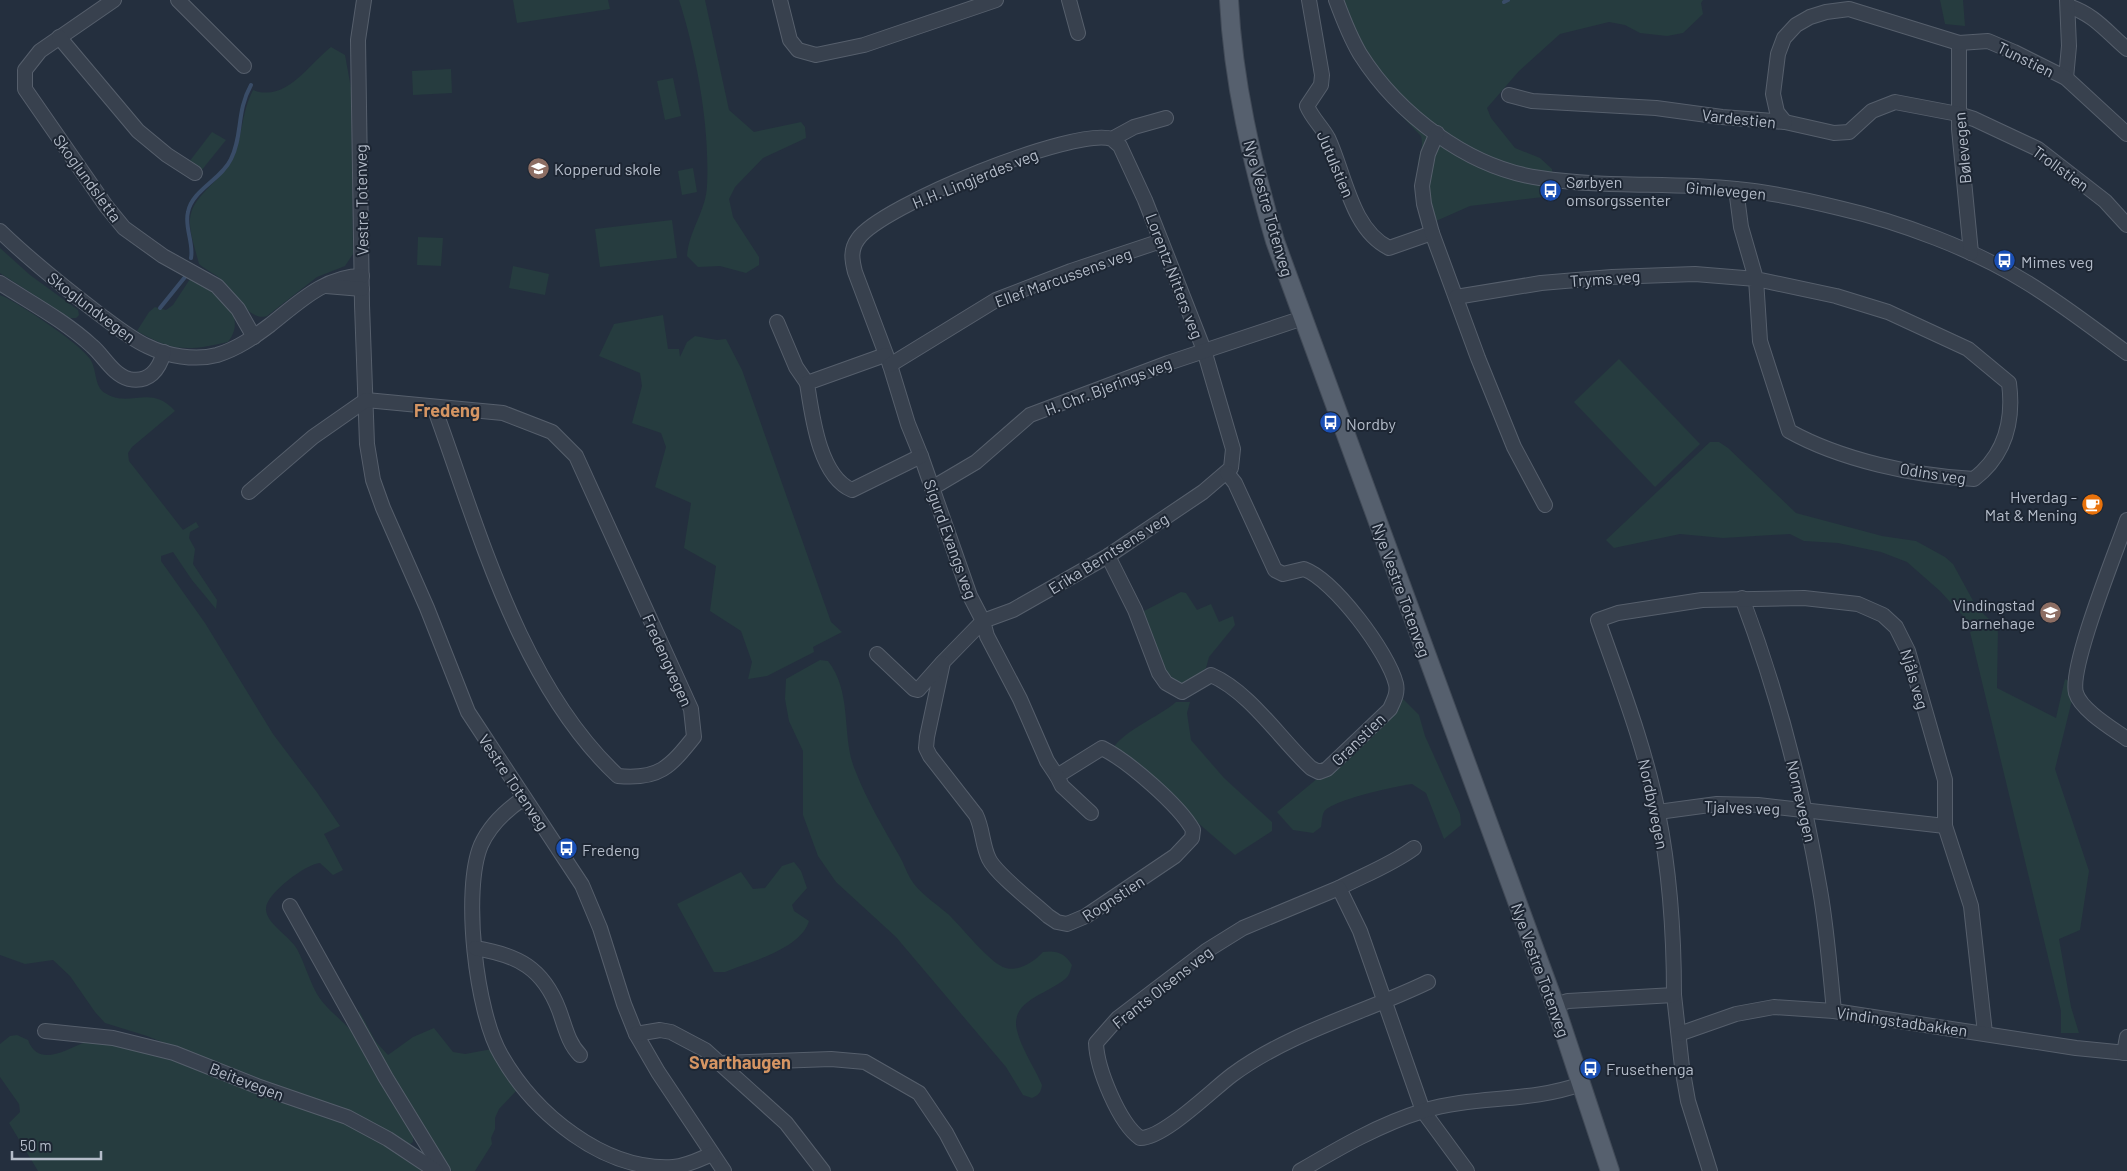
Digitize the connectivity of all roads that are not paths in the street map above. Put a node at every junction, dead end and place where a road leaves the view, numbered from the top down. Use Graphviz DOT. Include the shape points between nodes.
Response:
graph roads {
  1 [pos="114,0"];
  2 [pos="178,0"];
  3 [pos="364,0"];
  4 [pos="780,0"];
  5 [pos="996,0"];
  6 [pos="1069,0"];
  7 [pos="1229,0"];
  8 [pos="1309,0"];
  9 [pos="1336,0"];
  10 [pos="2068,3"];
  11 [pos="1850,5"];
  12 [pos="1078,33"];
  13 [pos="59,37"];
  14 [pos="1959,43"];
  15 [pos="2127,49"];
  16 [pos="244,66"];
  17 [pos="2066,78"];
  18 [pos="1509,95"];
  19 [pos="1958,114"];
  20 [pos="1166,118"];
  21 [pos="1786,122"];
  22 [pos="1437,133"];
  23 [pos="2127,134"];
  24 [pos="1112,139"];
  25 [pos="195,173"];
  26 [pos="1736,189"];
  27 [pos="2127,224"];
  28 [pos="0,231"];
  29 [pos="1432,233"];
  30 [pos="1161,241"];
  31 [pos="852,250"];
  32 [pos="1971,253"];
  33 [pos="1756,279"];
  34 [pos="362,282"];
  35 [pos="0,283"];
  36 [pos="1456,297"];
  37 [pos="1303,318"];
  38 [pos="777,322"];
  39 [pos="254,337"];
  40 [pos="1204,350"];
  41 [pos="164,352"];
  42 [pos="2127,353"];
  43 [pos="887,360"];
  44 [pos="807,383"];
  45 [pos="366,400"];
  46 [pos="434,407"];
  47 [pos="922,456"];
  48 [pos="1227,473"];
  49 [pos="932,488"];
  50 [pos="249,492"];
  51 [pos="1545,505"];
  52 [pos="2127,520"];
  53 [pos="1108,556"];
  54 [pos="1742,598"];
  55 [pos="1598,620"];
  56 [pos="983,621"];
  57 [pos="877,654"];
  58 [pos="943,662"];
  59 [pos="2127,739"];
  60 [pos="1057,776"];
  61 [pos="524,798"];
  62 [pos="1805,810"];
  63 [pos="1658,812"];
  64 [pos="1092,813"];
  65 [pos="1946,826"];
  66 [pos="1414,848"];
  67 [pos="1339,888"];
  68 [pos="290,906"];
  69 [pos="475,948"];
  70 [pos="1428,982"];
  71 [pos="1674,995"];
  72 [pos="1386,1002"];
  73 [pos="1555,1005"];
  74 [pos="1834,1011"];
  75 [pos="45,1030"];
  76 [pos="1985,1033"];
  77 [pos="636,1034"];
  78 [pos="1679,1034"];
  79 [pos="2127,1037"];
  80 [pos="2125,1053"];
  81 [pos="580,1055"];
  82 [pos="719,1062"];
  83 [pos="1581,1084"];
  84 [pos="1424,1111"];
  85 [pos="712,1154"];
  86 [pos="436,1171"];
  87 [pos="443,1171"];
  88 [pos="724,1171"];
  89 [pos="823,1171"];
  90 [pos="966,1171"];
  91 [pos="1300,1171"];
  92 [pos="1467,1171"];
  93 [pos="1610,1171"];
  94 [pos="1710,1171"];
  1 -- 13 [label="street, Skoglundsletta"];
  2 -- 16 [label="street"];
  3 -- 34 [label="street, Vestre Totenveg" via="358,40"];
  4 -- 5 [label="street" via="790,40 798,50 816,55 864,45"];
  6 -- 12 [label="street"];
  7 -- 37 [label="main road, Nye Vestre Totenveg" via="1234,56 1257,177 1275,241"];
  8 -- 29 [label="street, Jutulstien" via="1322,75 1321,86 1307,106 1328,138 1353,204 1374,236 1390,248"];
  9 -- 22 [label="street, Gimlevegen" via="1352,39 1380,82 1405,108"];
  10 -- 15 [label="street" via="2093,17"];
  10 -- 17 [label="street"];
  11 -- 14 [label="street, Tunstien"];
  11 -- 21 [label="street, Tunstien" via="1810,17 1784,38 1778,54 1773,94 1777,112"];
  13 -- 25 [label="street" via="138,131"];
  13 -- 39 [label="street, Skoglundsletta" via="31,60 25,70 25,89 124,228 156,252 217,286 238,309"];
  14 -- 17 [label="street, Tunstien" via="1988,41"];
  14 -- 19 [label="street, Bølevegen"];
  17 -- 23 [label="street, Tunstien"];
  18 -- 21 [label="street, Vardestien" via="1532,102 1656,108 1722,118"];
  19 -- 21 [label="street, Vardestien" via="1895,102 1872,112 1849,132 1834,133"];
  19 -- 27 [label="street, Trollstien" via="2038,149 2099,196"];
  19 -- 32 [label="street, Bølevegen"];
  20 -- 24 [label="street" via="1134,127"];
  22 -- 26 [label="street, Gimlevegen" via="1490,164 1538,178"];
  22 -- 29 [label="street" via="1428,154 1422,186"];
  24 -- 30 [label="street, Lorentz Nitters veg" via="1120,146 1146,200"];
  24 -- 31 [label="street, H.H. Lingjerdes veg" via="1089,137 1053,147 933,190 872,225"];
  26 -- 32 [label="street, Gimlevegen" via="1842,209 1894,224"];
  26 -- 33 [label="street, Odins veg" via="1741,227"];
  28 -- 41 [label="street, Skoglundvegen" via="40,267 116,326 146,346"];
  29 -- 36 [label="street"];
  30 -- 40 [label="street, Lorentz Nitters veg"];
  30 -- 43 [label="street, Ellef Marcussens veg" via="996,300"];
  31 -- 43 [label="street, Sigurd Evangs veg" via="855,272"];
  32 -- 42 [label="street, Gimlevegen" via="2026,282"];
  33 -- 33 [label="street, Odins veg" via="1760,341 1789,431 1815,446 1853,458 1946,478 1974,479 1987,470 2000,452 2008,423 2009,383 1968,349 1888,312 1836,296"];
  33 -- 36 [label="street, Tryms veg" via="1695,274 1612,277 1541,283"];
  34 -- 39 [label="street, Skoglundvegen" via="326,286 307,295"];
  34 -- 45 [label="street, Vestre Totenveg"];
  35 -- 41 [label="street" via="84,339 123,377 138,380 149,376 159,367"];
  36 -- 51 [label="street" via="1514,447"];
  37 -- 40 [label="street, H. Chr. Bjerings veg"];
  37 -- 73 [label="main road, Nye Vestre Totenveg"];
  38 -- 44 [label="street, Sigurd Evangs veg" via="796,367"];
  39 -- 41 [label="street, Skoglundvegen" via="216,355 180,357"];
  40 -- 48 [label="street, Lorentz Nitters veg" via="1233,449 1234,459"];
  40 -- 49 [label="street, H. Chr. Bjerings veg" via="1030,415 976,462"];
  43 -- 44 [label="street"];
  43 -- 47 [label="street, Sigurd Evangs veg"];
  44 -- 47 [label="street, Sigurd Evangs veg" via="826,463 844,486 852,490"];
  45 -- 46 [label="street, Fredengvegen"];
  45 -- 50 [label="street" via="313,437"];
  45 -- 61 [label="street, Vestre Totenveg" via="367,444 373,480 383,508 468,712"];
  46 -- 46 [label="street, Fredengvegen" via="503,413 552,432 576,456 691,709 694,737 675,761 658,772 638,778 618,776 586,742 549,690 508,607"];
  47 -- 49 [label="street, Sigurd Evangs veg"];
  48 -- 53 [label="street, Erika Berntsens veg"];
  48 -- 53 [label="street, Granstien" via="1235,483 1275,570 1283,574 1304,569 1322,580 1361,622 1396,684 1396,696 1390,709 1328,769 1319,772 1311,768 1258,711 1220,679 1211,675 1182,692 1166,684"];
  49 -- 56 [label="street, Sigurd Evangs veg" via="970,596"];
  52 -- 59 [label="street" via="2077,664 2076,693 2085,706"];
  53 -- 56 [label="street, Erika Berntsens veg" via="1013,610"];
  54 -- 55 [label="street, Njåls veg" via="1702,600 1618,613"];
  54 -- 62 [label="street, Nornevegen" via="1773,684"];
  54 -- 65 [label="street, Njåls veg" via="1804,598 1858,604 1882,615 1896,627 1908,651 1945,780"];
  55 -- 63 [label="street, Nordbyvegen" via="1634,721"];
  56 -- 58 [label="street"];
  56 -- 60 [label="street" via="987,636 1020,699 1046,761"];
  57 -- 58 [label="street" via="914,690 918,690"];
  58 -- 60 [label="street, Rognstien" via="926,748 944,776 976,814 992,865 1057,922 1074,923 1086,916 1175,856 1192,838 1193,830 1180,813 1134,769 1102,748"];
  60 -- 64 [label="street" via="1062,786"];
  61 -- 69 [label="street" via="494,824 479,851 471,900"];
  61 -- 77 [label="street, Vestre Totenveg" via="590,901"];
  62 -- 63 [label="street, Tjalves veg" via="1717,804"];
  62 -- 65 [label="street, Tjalves veg"];
  62 -- 74 [label="street, Nornevegen" via="1820,892"];
  63 -- 71 [label="street, Nordbyvegen" via="1671,910"];
  65 -- 76 [label="street, Njåls veg" via="1970,906"];
  66 -- 67 [label="street" via="1394,862"];
  67 -- 72 [label="street" via="1360,931"];
  67 -- 72 [label="street, Frants Olsens veg" via="1243,928 1206,951 1118,1018 1096,1043 1115,1105 1132,1133 1140,1138 1152,1137 1234,1074 1288,1042"];
  68 -- 87 [label="street"];
  69 -- 81 [label="street" via="495,952 536,971 558,1009 573,1048"];
  69 -- 85 [label="street" via="489,1024 500,1054 522,1085 550,1115 602,1152 635,1165 674,1167"];
  70 -- 72 [label="street, Frants Olsens veg"];
  71 -- 73 [label="street" via="1568,1000"];
  71 -- 78 [label="street, Nordbyvegen"];
  72 -- 84 [label="street"];
  73 -- 83 [label="main road, Nye Vestre Totenveg"];
  74 -- 76 [label="street, Vindingstadbakken"];
  74 -- 78 [label="street, Vindingstadbakken" via="1774,1007 1736,1014"];
  75 -- 86 [label="street, Beitevegen" via="113,1038 174,1053 250,1084 347,1117"];
  76 -- 80 [label="street, Vindingstadbakken"];
  77 -- 82 [label="street" via="660,1030 671,1032 705,1050"];
  77 -- 85 [label="street, Vestre Totenveg"];
  78 -- 94 [label="street, Nordbyvegen" via="1688,1101"];
  79 -- 80 [label="street"];
  82 -- 89 [label="street" via="786,1123"];
  82 -- 90 [label="street" via="831,1059 865,1062 919,1093"];
  83 -- 84 [label="street" via="1543,1096"];
  83 -- 93 [label="main road, Nye Vestre Totenveg"];
  84 -- 91 [label="street" via="1356,1139"];
  84 -- 92 [label="street"];
  85 -- 88 [label="street, Vestre Totenveg"];
}
